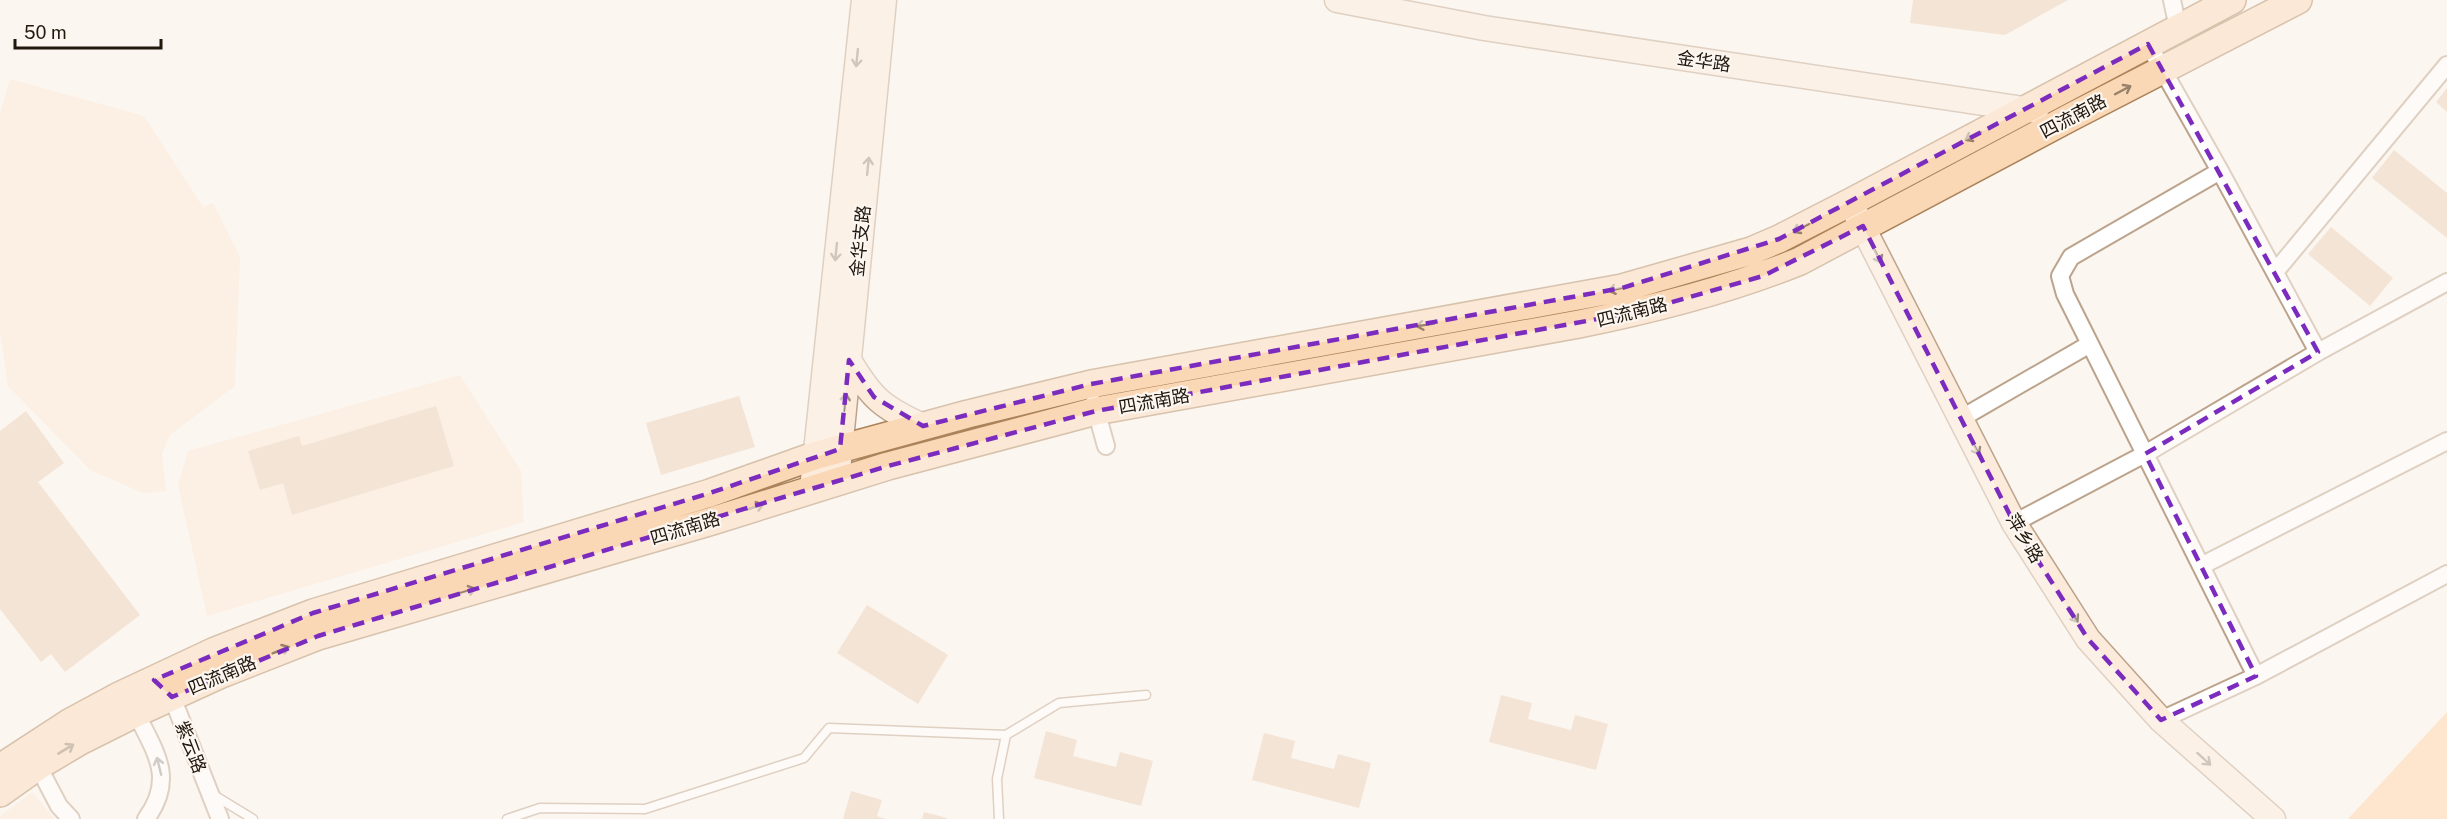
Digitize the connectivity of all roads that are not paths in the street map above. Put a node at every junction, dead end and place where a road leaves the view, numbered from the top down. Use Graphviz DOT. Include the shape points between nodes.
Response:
graph roads {
  1 [pos="864,0"];
  2 [pos="884,0"];
  3 [pos="1337,0"];
  4 [pos="2172,0"];
  5 [pos="2232,0"];
  6 [pos="2298,0"];
  7 [pos="2178,28"];
  8 [pos="2148,44"];
  9 [pos="2447,65"];
  10 [pos="2163,69"];
  11 [pos="2025,109"];
  12 [pos="2071,117"];
  13 [pos="2220,171"];
  14 [pos="1850,203"];
  15 [pos="1863,226"];
  16 [pos="2275,272"];
  17 [pos="2447,282"];
  18 [pos="2090,344"];
  19 [pos="2318,352"];
  20 [pos="849,360"];
  21 [pos="1091,384"];
  22 [pos="1096,411"];
  23 [pos="1960,419"];
  24 [pos="923,426"];
  25 [pos="2447,441"];
  26 [pos="1106,446"];
  27 [pos="840,449"];
  28 [pos="2145,454"];
  29 [pos="814,456"];
  30 [pos="824,485"];
  31 [pos="2014,523"];
  32 [pos="2201,566"];
  33 [pos="2447,574"];
  34 [pos="2256,676"];
  35 [pos="163,688"];
  36 [pos="1146,695"];
  37 [pos="136,713"];
  38 [pos="2161,720"];
  39 [pos="1006,735"];
  40 [pos="38,766"];
  41 [pos="3,779"];
  42 [pos="209,792"];
  43 [pos="71,819"];
  44 [pos="146,819"];
  45 [pos="220,819"];
  46 [pos="253,819"];
  47 [pos="507,819"];
  48 [pos="999,819"];
  49 [pos="2273,819"];
  1 -- 29 [label="main road, one-way"];
  20 -- 2 [label="main road, 金华支路, one-way"];
  3 -- 11 [label="main road, 金华路" via="1484,28"];
  4 -- 7 [label="street"];
  5 -- 7 [label="main road, 四流南路"];
  6 -- 10 [label="main road, 四流南路"];
  7 -- 8 [label="main road, 四流南路"];
  8 -- 10 [label="street"];
  8 -- 11 [label="main road, 四流南路"];
  9 -- 16 [label="street"];
  12 -- 10 [label="main road, 四流南路, one-way"];
  10 -- 13 [label="street"];
  11 -- 12 [label="main road, 金华路"];
  11 -- 14 [label="main road, 四流南路, one-way"];
  12 -- 15 [label="main road, 四流南路"];
  13 -- 16 [label="street"];
  13 -- 18 [label="street" via="2071,257 2061,276 2065,294"];
  14 -- 15 [label="main road, 萍乡路"];
  14 -- 21 [label="main road, 四流南路, one-way" via="1751,251 1622,288"];
  15 -- 22 [label="main road, 四流南路" via="1800,261 1762,276 1641,311"];
  15 -- 23 [label="main road, 萍乡路, one-way"];
  16 -- 19 [label="street"];
  17 -- 19 [label="street"];
  18 -- 23 [label="street"];
  18 -- 28 [label="street"];
  19 -- 28 [label="street"];
  20 -- 24 [label="main road" via="874,397 898,415"];
  27 -- 20 [label="main road, 金华支路, one-way"];
  21 -- 22 [label="street"];
  21 -- 24 [label="main road, 四流南路"];
  22 -- 26 [label="street"];
  22 -- 30 [label="main road, 四流南路"];
  23 -- 31 [label="main road, 萍乡路, one-way"];
  24 -- 27 [label="main road, 四流南路"];
  25 -- 32 [label="street"];
  27 -- 29 [label="main road, 四流南路"];
  27 -- 30 [label="main road, 金华支路"];
  28 -- 31 [label="street"];
  28 -- 32 [label="street"];
  29 -- 30 [label="main road"];
  29 -- 35 [label="main road, 四流南路" via="710,493 313,613 215,651"];
  35 -- 30 [label="main road, 四流南路, one-way" via="219,675 318,636"];
  31 -- 38 [label="main road, 萍乡路, one-way" via="2088,639"];
  32 -- 34 [label="street"];
  33 -- 34 [label="street"];
  34 -- 38 [label="street"];
  35 -- 37 [label="main road, 四流南路"];
  35 -- 41 [label="main road, 四流南路" via="69,723"];
  35 -- 42 [label="street, 紫云路"];
  36 -- 39 [label="lane" via="1059,703"];
  40 -- 37 [label="main road, 四流南路, one-way"];
  44 -- 37 [label="street, one-way" via="156,805 163,782 159,761"];
  38 -- 49 [label="main road, 萍乡路, one-way"];
  39 -- 47 [label="lane" via="829,728 804,759 645,809 540,808"];
  39 -- 48 [label="lane" via="997,779"];
  40 -- 41 [label="main road, 四流南路"];
  40 -- 43 [label="street" via="59,806"];
  42 -- 45 [label="street, 紫云路"];
  42 -- 46 [label="lane"];
}
